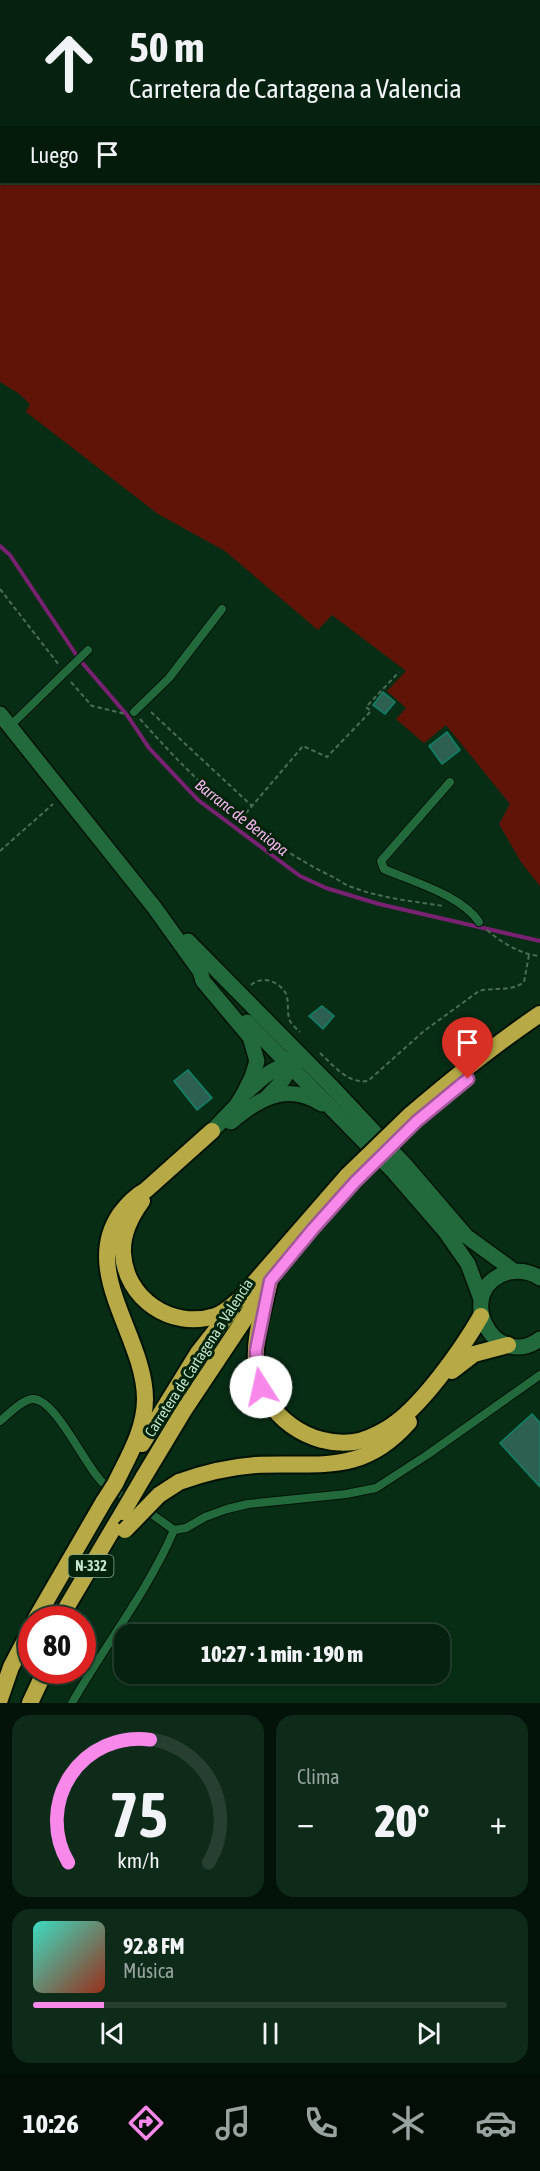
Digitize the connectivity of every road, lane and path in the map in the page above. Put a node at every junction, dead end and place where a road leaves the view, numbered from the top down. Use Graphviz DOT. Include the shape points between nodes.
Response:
graph roads {
  1 [pos="0,590"];
  2 [pos="222,609"];
  3 [pos="88,650"];
  4 [pos="399,672"];
  5 [pos="65,673"];
  6 [pos="143,705"];
  7 [pos="134,712"];
  8 [pos="5,720"];
  9 [pos="450,782"];
  10 [pos="64,795"];
  11 [pos="252,806"];
  12 [pos="241,819"];
  13 [pos="0,851"];
  14 [pos="446,906"];
  15 [pos="154,907"];
  16 [pos="479,922"];
  17 [pos="529,955"];
  18 [pos="540,956"];
  19 [pos="200,971"];
  20 [pos="222,977"];
  21 [pos="239,994"];
  22 [pos="540,1014"];
  23 [pos="540,1026"];
  24 [pos="302,1035"];
  25 [pos="500,1047"];
  26 [pos="314,1048"];
  27 [pos="291,1065"];
  28 [pos="243,1095"];
  29 [pos="267,1097"];
  30 [pos="335,1111"];
  31 [pos="212,1131"];
  32 [pos="351,1179"];
  33 [pos="146,1190"];
  34 [pos="455,1224"];
  35 [pos="514,1271"];
  36 [pos="540,1278"];
  37 [pos="270,1281"];
  38 [pos="241,1298"];
  39 [pos="481,1299"];
  40 [pos="481,1316"];
  41 [pos="540,1339"];
  42 [pos="516,1346"];
  43 [pos="540,1352"];
  44 [pos="540,1375"];
  45 [pos="0,1421"];
  46 [pos="115,1484"];
  47 [pos="174,1530"];
  48 [pos="43,1606"];
  49 [pos="67,1606"];
  50 [pos="80,1606"];
  51 [pos="18,1651"];
  52 [pos="18,1654"];
  53 [pos="0,1682"];
  54 [pos="26,1684"];
  55 [pos="39,1684"];
  56 [pos="0,1699"];
  57 [pos="17,1703"];
  58 [pos="30,1703"];
  59 [pos="72,1703"];
  1 -- 5 [label="path"];
  2 -- 6 [label="lane"];
  3 -- 5 [label="lane"];
  4 -- 11 [label="path" via="366,707 371,711 327,757 303,746"];
  5 -- 7 [label="path" via="92,706 127,715"];
  5 -- 8 [label="lane"];
  6 -- 7 [label="lane"];
  6 -- 11 [label="path"];
  7 -- 12 [label="path" via="200,783"];
  8 -- 10 [label="street"];
  9 -- 16 [label="lane" via="381,861 384,869 459,902"];
  10 -- 13 [label="path"];
  10 -- 15 [label="street"];
  11 -- 12 [label="path"];
  12 -- 14 [label="path" via="301,861 349,886 384,897"];
  15 -- 19 [label="street"];
  15 -- 20 [label="street"];
  16 -- 17 [label="path" via="500,942"];
  17 -- 18 [label="path"];
  17 -- 26 [label="path" via="524,982 518,987 479,991 424,1031 368,1081 348,1078"];
  19 -- 27 [label="street"];
  19 -- 28 [label="street" via="203,981 255,1049 257,1061"];
  20 -- 21 [label="street"];
  20 -- 27 [label="street" via="227,988 292,1058"];
  21 -- 24 [label="path" via="257,980 267,979 276,984 285,992 289,1020"];
  21 -- 34 [label="street" via="330,1085"];
  22 -- 25 [label="highway"];
  23 -- 25 [label="highway, Carretera de Cartagena a Valencia / N-332"];
  25 -- 32 [label="highway, Carretera de Cartagena a Valencia / N-332" via="414,1118"];
  27 -- 28 [label="street" via="273,1070"];
  27 -- 29 [label="street"];
  27 -- 30 [label="street"];
  27 -- 34 [label="street" via="301,1067 436,1209"];
  28 -- 31 [label="street"];
  29 -- 30 [label="street" via="299,1094"];
  29 -- 31 [label="street"];
  30 -- 39 [label="street" via="445,1231 468,1264"];
  31 -- 33 [label="highway"];
  32 -- 37 [label="highway, Carretera de Cartagena a Valencia / N-332"];
  32 -- 38 [label="highway"];
  33 -- 38 [label="highway" via="132,1215 123,1251 135,1291 165,1314 184,1319 214,1316"];
  33 -- 46 [label="highway" via="136,1195 116,1221 108,1246 108,1274 140,1364 145,1399 141,1429"];
  34 -- 35 [label="street"];
  35 -- 36 [label="street"];
  35 -- 39 [label="street" via="493,1280"];
  37 -- 40 [label="highway" via="256,1350 261,1387 283,1420 294,1429 328,1442 357,1442 403,1417 459,1351"];
  37 -- 49 [label="highway, Carretera de Cartagena a Valencia / N-332, bridge" via="184,1410"];
  38 -- 46 [label="highway" via="198,1353"];
  39 -- 40 [label="street"];
  40 -- 42 [label="street" via="490,1334"];
  41 -- 42 [label="street"];
  42 -- 43 [label="street"];
  42 -- 50 [label="highway, bridge" via="474,1354 460,1364 390,1441 359,1460 228,1468 179,1482 159,1495 125,1530"];
  44 -- 47 [label="lane" via="375,1488 248,1504"];
  45 -- 47 [label="lane" via="27,1400 41,1402 57,1418 102,1482"];
  46 -- 48 [label="highway, bridge"];
  47 -- 59 [label="lane" via="157,1567"];
  51 -- 53 [label="lane"];
  52 -- 56 [label="highway"];
  54 -- 57 [label="highway"];
  55 -- 58 [label="highway"];
}
